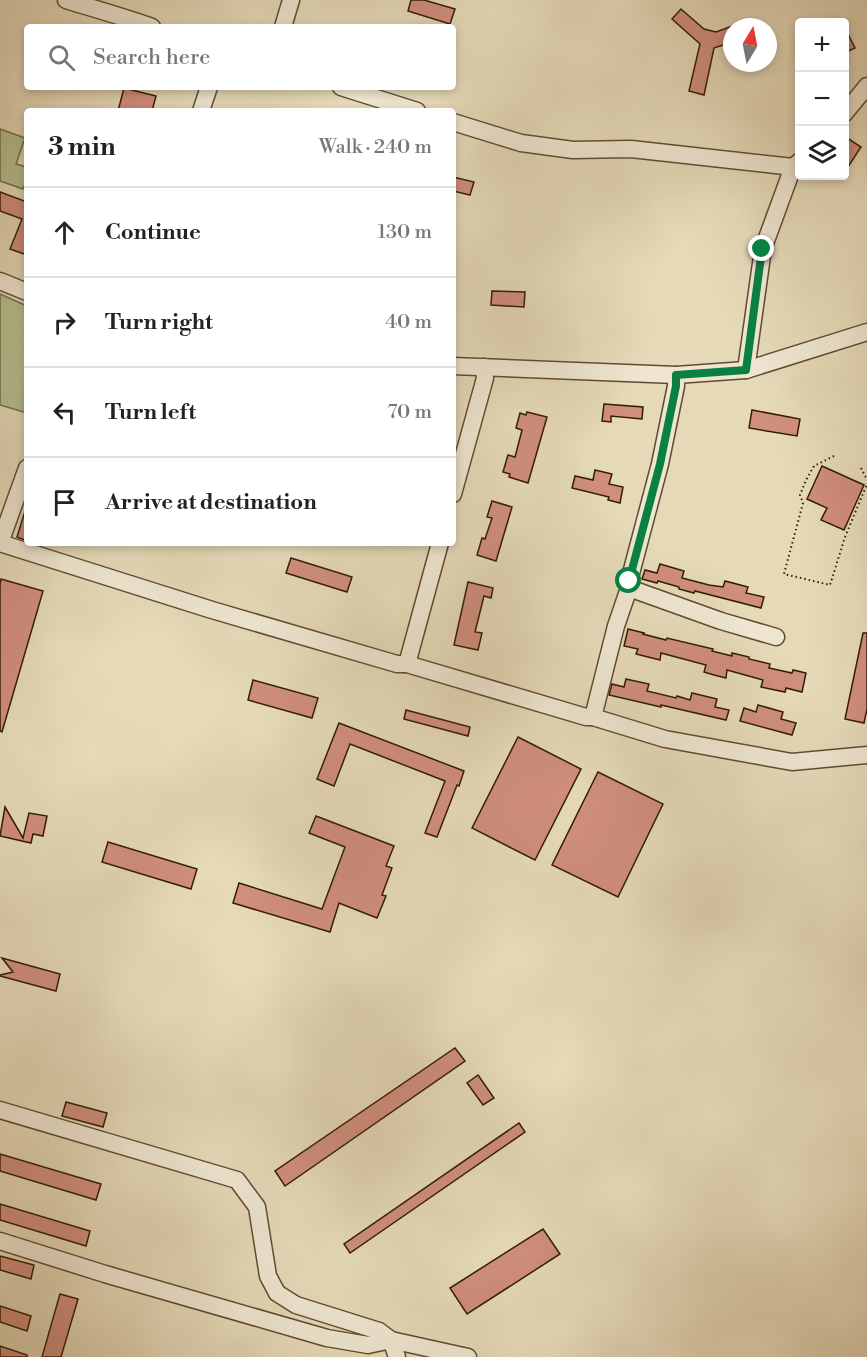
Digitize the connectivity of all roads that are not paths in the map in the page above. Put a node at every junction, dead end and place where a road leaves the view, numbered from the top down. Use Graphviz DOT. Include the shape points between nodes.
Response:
graph roads {
  1 [pos="66,0"];
  2 [pos="291,0"];
  3 [pos="144,24"];
  4 [pos="284,24"];
  5 [pos="867,87"];
  6 [pos="208,90"];
  7 [pos="350,90"];
  8 [pos="202,108"];
  9 [pos="407,108"];
  10 [pos="849,108"];
  11 [pos="456,123"];
  12 [pos="795,164"];
  13 [pos="795,166"];
  14 [pos="0,281"];
  15 [pos="24,291"];
  16 [pos="867,332"];
  17 [pos="456,366"];
  18 [pos="484,367"];
  19 [pos="746,370"];
  20 [pos="676,375"];
  21 [pos="24,476"];
  22 [pos="456,483"];
  23 [pos="0,543"];
  24 [pos="439,546"];
  25 [pos="629,588"];
  26 [pos="776,637"];
  27 [pos="407,664"];
  28 [pos="593,717"];
  29 [pos="867,755"];
  30 [pos="0,1110"];
  31 [pos="0,1241"];
  32 [pos="391,1340"];
  33 [pos="397,1357"];
  34 [pos="468,1357"];
  1 -- 3 [label="street"];
  2 -- 4 [label="street"];
  5 -- 10 [label="street"];
  6 -- 8 [label="street"];
  7 -- 9 [label="street"];
  11 -- 12 [label="street" via="521,143 573,150 631,148"];
  13 -- 19 [label="street" via="762,249"];
  14 -- 15 [label="street"];
  16 -- 19 [label="street"];
  17 -- 18 [label="street"];
  18 -- 20 [label="street"];
  18 -- 22 [label="street"];
  19 -- 20 [label="street"];
  20 -- 25 [label="street" via="660,464"];
  21 -- 23 [label="street"];
  23 -- 27 [label="street" via="212,610"];
  24 -- 27 [label="street"];
  25 -- 26 [label="street"];
  25 -- 28 [label="street"];
  27 -- 28 [label="street"];
  28 -- 29 [label="street" via="665,739 792,762"];
  30 -- 32 [label="street" via="237,1180 257,1208 268,1276 277,1293 296,1305 379,1331"];
  31 -- 32 [label="street" via="327,1338 368,1345"];
  32 -- 33 [label="street"];
  32 -- 34 [label="street"];
}
